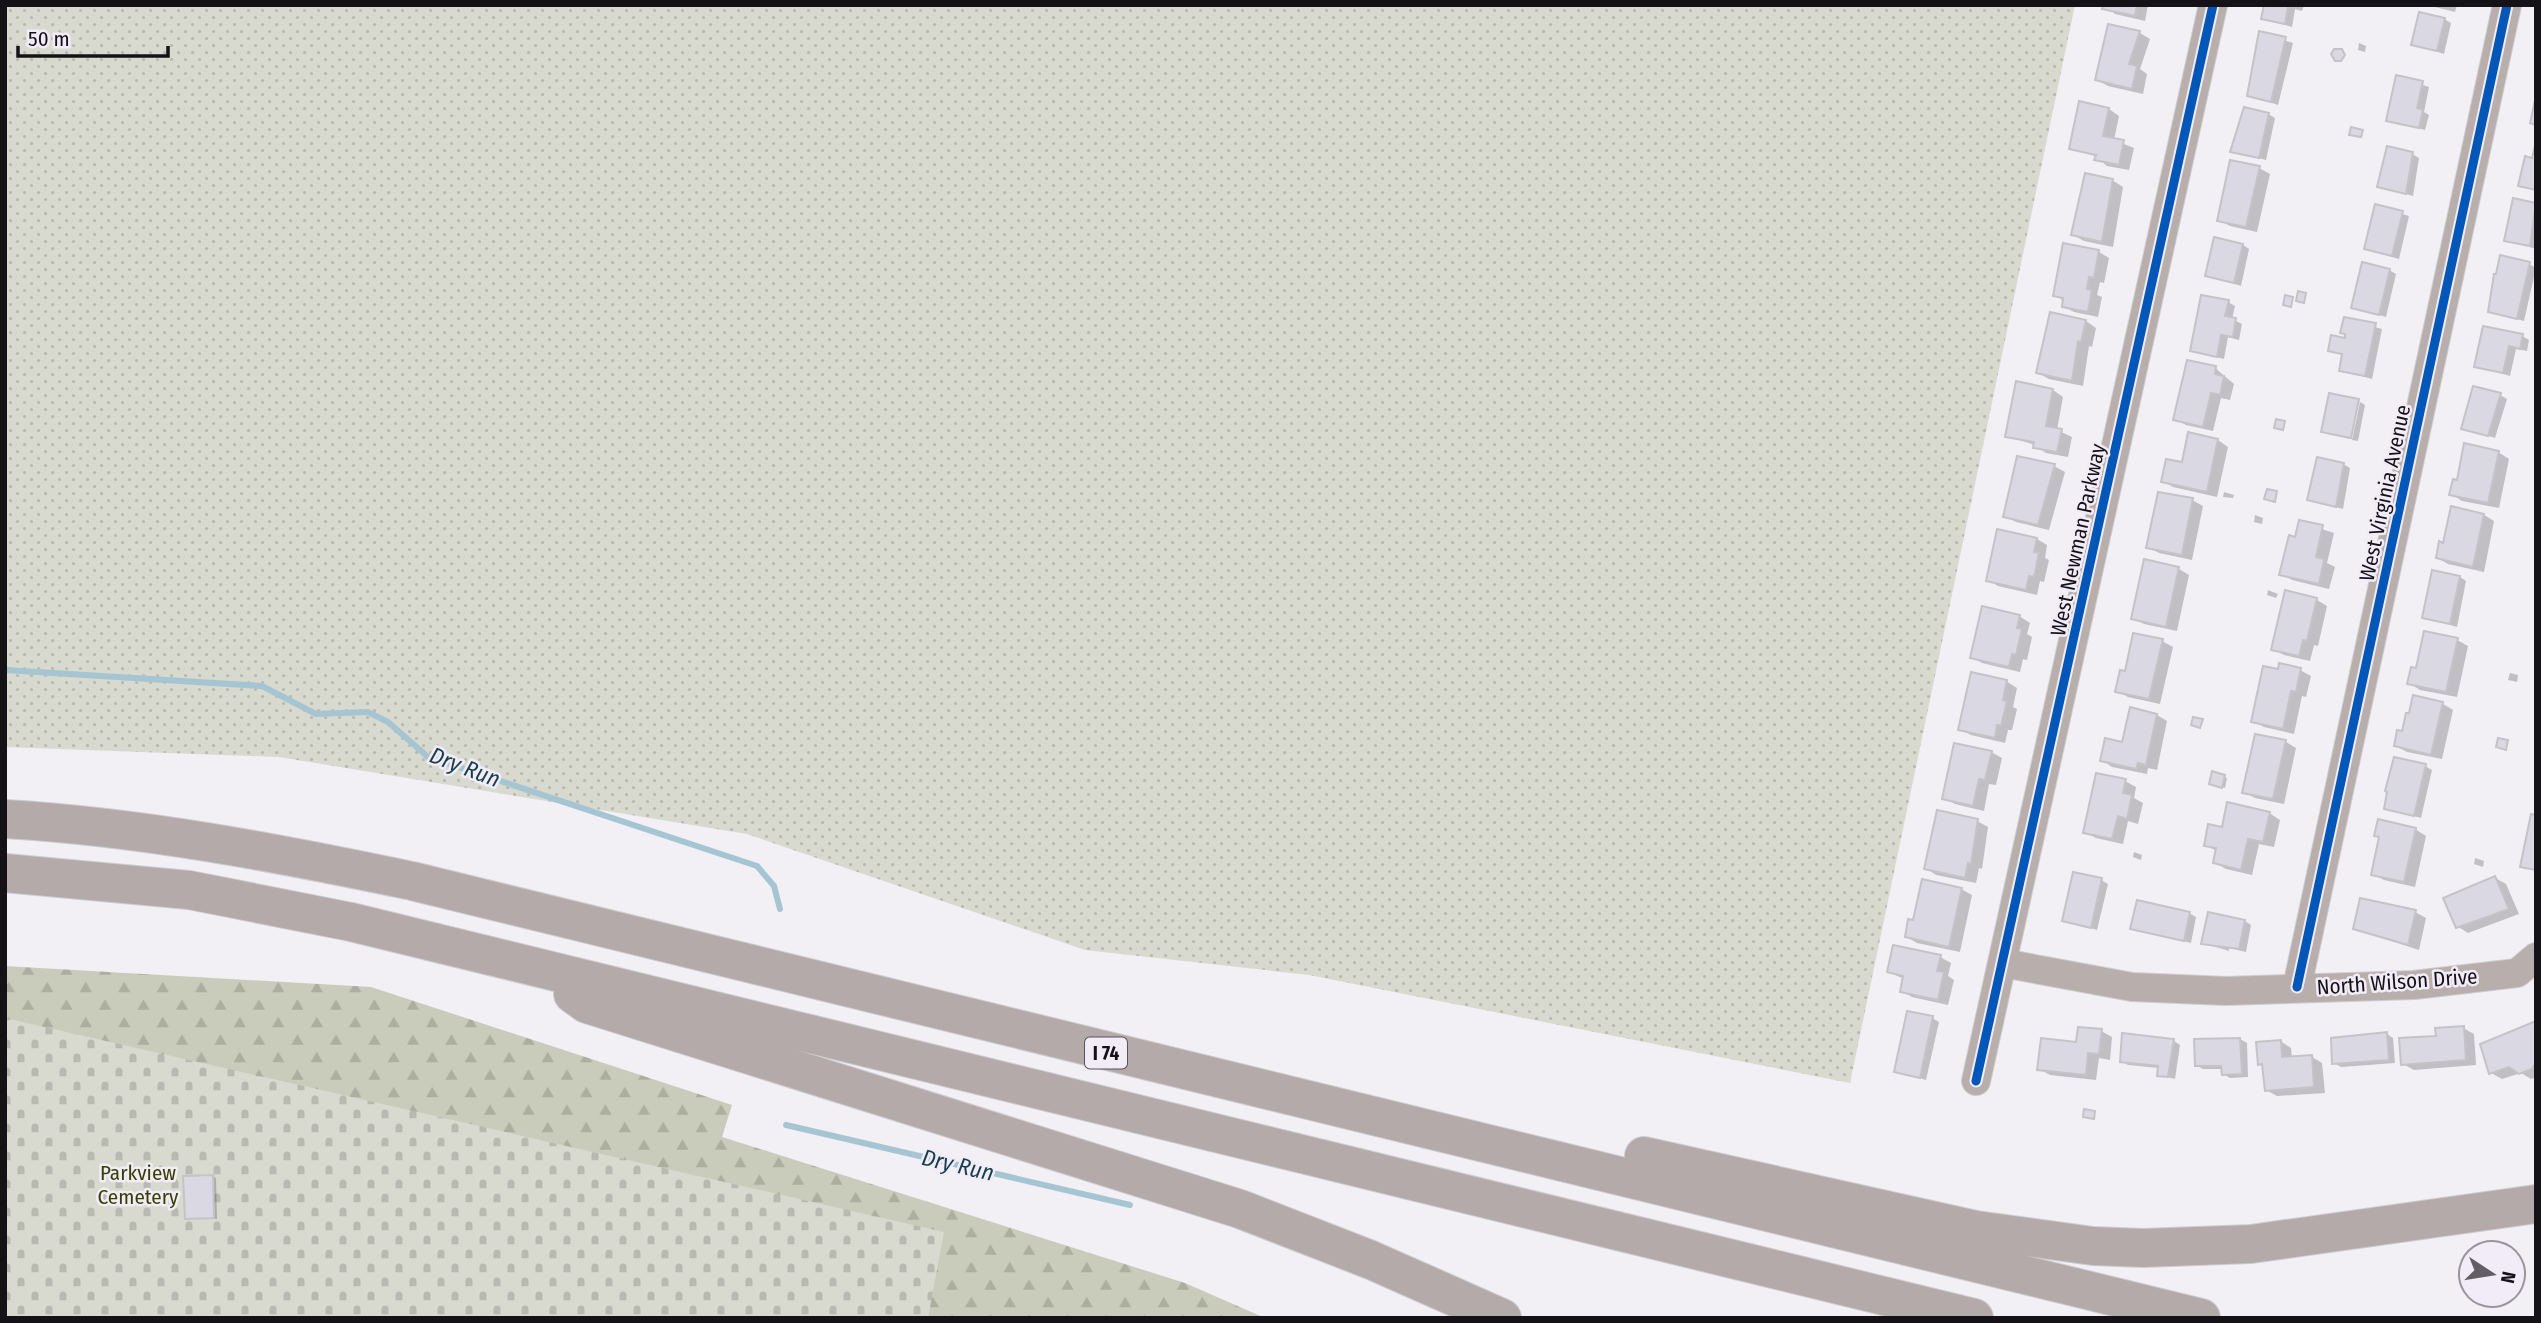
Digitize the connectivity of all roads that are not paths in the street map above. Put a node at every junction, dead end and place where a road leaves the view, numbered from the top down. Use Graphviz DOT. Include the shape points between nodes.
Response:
graph roads {
  1 [pos="2213,5"];
  2 [pos="2507,5"];
  3 [pos="5,818"];
  4 [pos="5,873"];
  5 [pos="2536,957"];
  6 [pos="2003,963"];
  7 [pos="533,966"];
  8 [pos="2297,987"];
  9 [pos="1016,1028"];
  10 [pos="1976,1082"];
  11 [pos="2536,1204"];
  12 [pos="1503,1318"];
  13 [pos="1974,1318"];
  14 [pos="2201,1318"];
  1 -- 6 [label="street, West Newman Parkway"];
  2 -- 8 [label="street, West Virginia Avenue"];
  3 -- 9 [label="highway, I 74" via="220,844 345,867"];
  4 -- 7 [label="highway" via="189,890 351,922"];
  5 -- 8 [label="street, North Wilson Drive" via="2517,973 2414,985"];
  6 -- 8 [label="street, North Wilson Drive" via="2132,987 2226,991"];
  6 -- 10 [label="street, West Newman Parkway"];
  7 -- 12 [label="highway" via="587,1004 1240,1209"];
  7 -- 13 [label="highway"];
  9 -- 11 [label="highway" via="2056,1243 2143,1248 2251,1244"];
  9 -- 14 [label="highway, I 74"];
}
